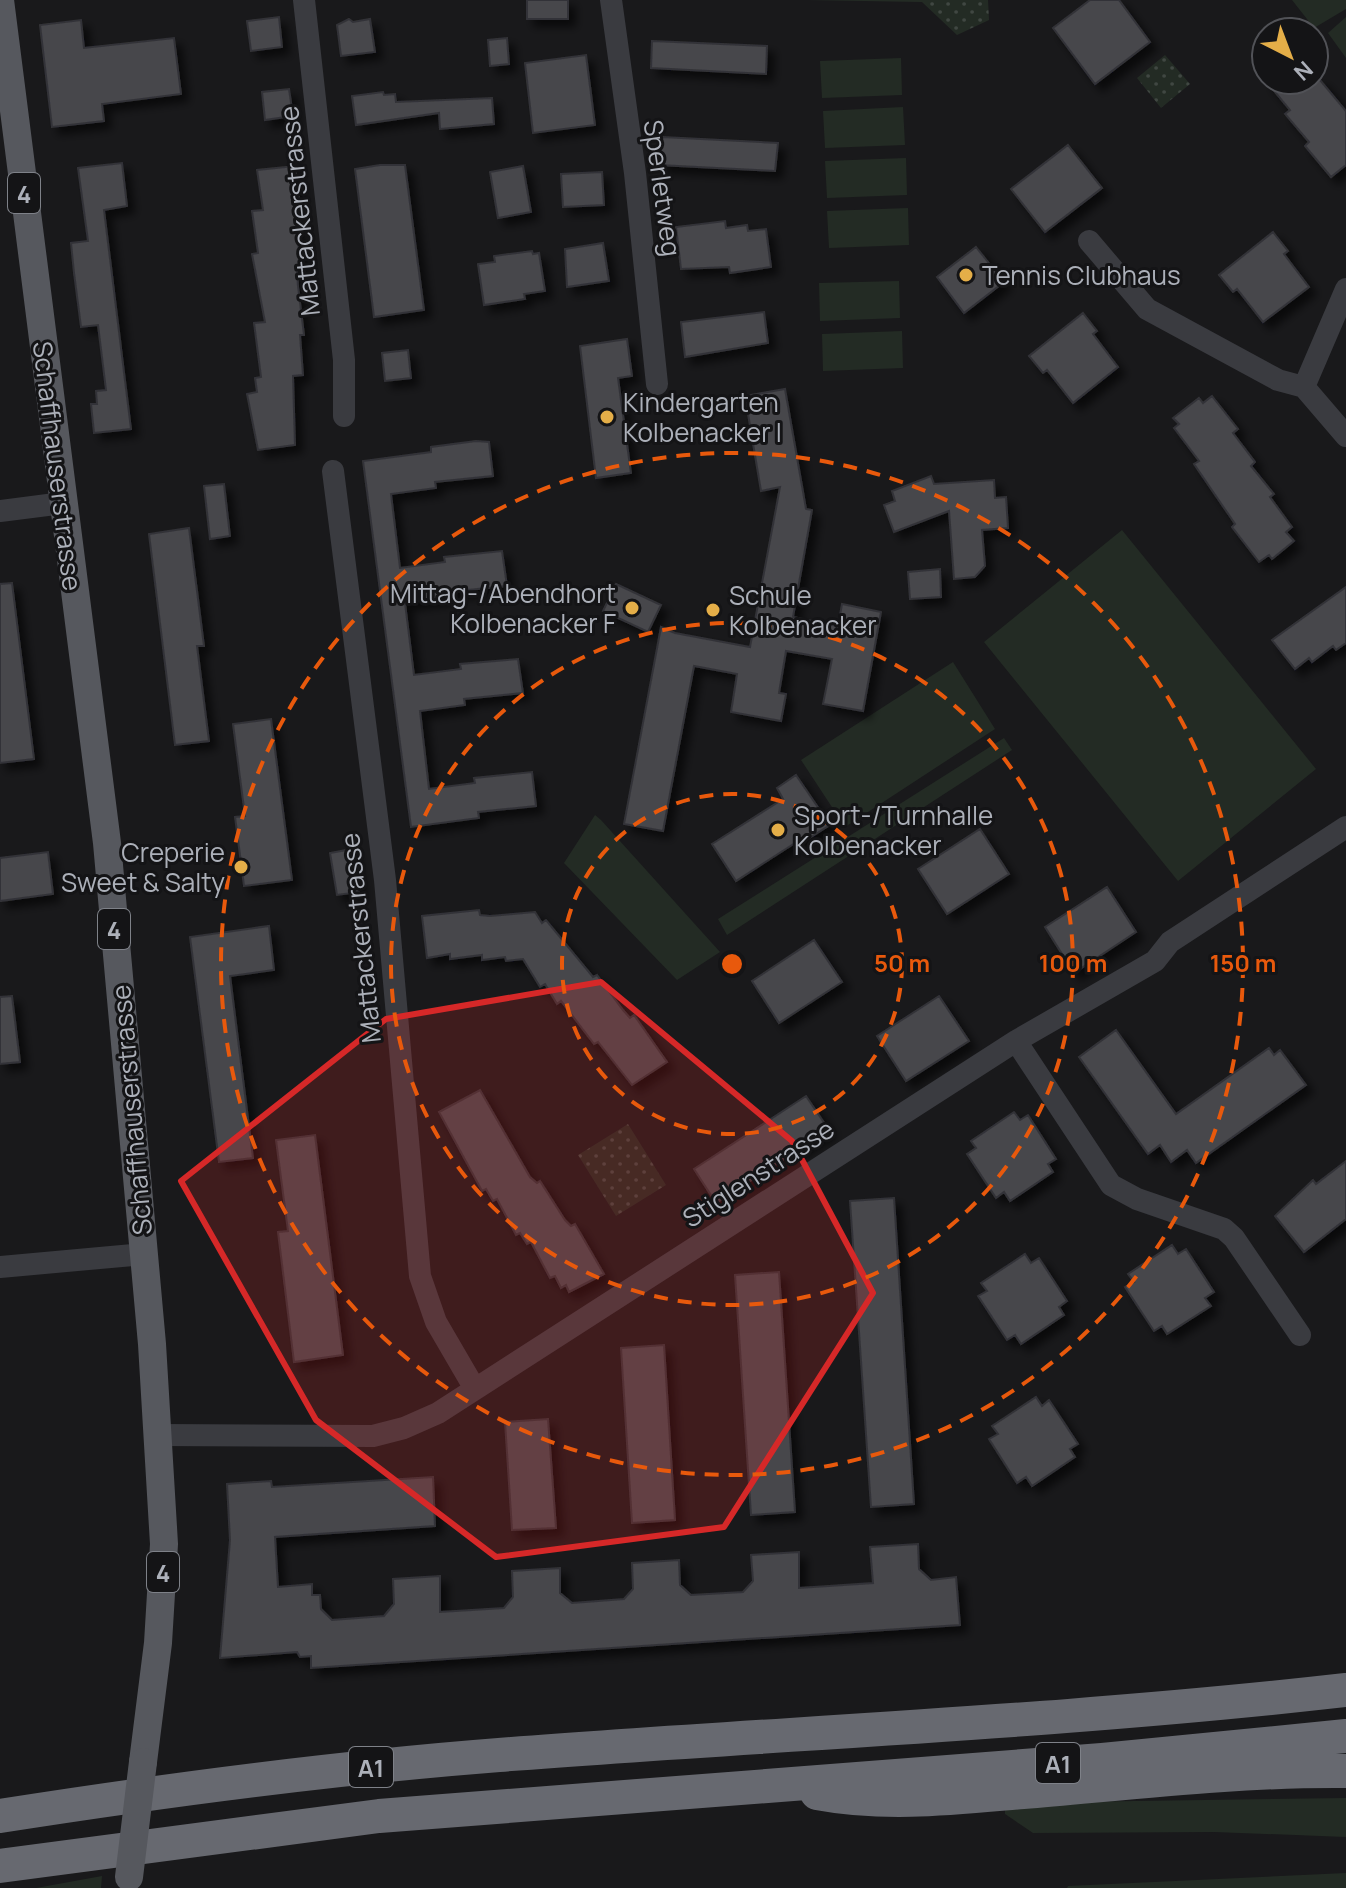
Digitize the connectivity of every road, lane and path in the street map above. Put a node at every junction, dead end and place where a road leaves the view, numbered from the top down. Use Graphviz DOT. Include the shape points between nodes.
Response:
graph roads {
  1 [pos="0,0"];
  2 [pos="304,0"];
  3 [pos="611,0"];
  4 [pos="1089,241"];
  5 [pos="1346,289"];
  6 [pos="657,384"];
  7 [pos="1304,387"];
  8 [pos="344,416"];
  9 [pos="1346,436"];
  10 [pos="333,471"];
  11 [pos="63,503"];
  12 [pos="0,511"];
  13 [pos="1346,827"];
  14 [pos="1016,1041"];
  15 [pos="144,1254"];
  16 [pos="0,1267"];
  17 [pos="1300,1335"];
  18 [pos="475,1389"];
  19 [pos="158,1435"];
  20 [pos="1346,1678"];
  21 [pos="1346,1690"];
  22 [pos="1265,1698"];
  23 [pos="1346,1736"];
  24 [pos="1346,1771"];
  25 [pos="769,1784"];
  26 [pos="0,1816"];
  27 [pos="0,1866"];
  28 [pos="128,1883"];
  1 -- 11 [label="main road, Schaffhauserstrasse / 4"];
  2 -- 8 [label="street, Mattackerstrasse" via="344,360"];
  3 -- 6 [label="street, Sperletweg"];
  4 -- 7 [label="street" via="1147,309 1278,380"];
  5 -- 7 [label="street"];
  7 -- 9 [label="street"];
  10 -- 18 [label="street, Mattackerstrasse" via="385,880 420,1276 436,1322"];
  11 -- 12 [label="street"];
  11 -- 15 [label="main road, Schaffhauserstrasse / 4" via="107,843"];
  13 -- 14 [label="street, Stiglenstrasse" via="1170,942 1155,961"];
  14 -- 17 [label="street" via="1111,1185 1224,1229"];
  14 -- 18 [label="street, Stiglenstrasse"];
  15 -- 16 [label="street"];
  15 -- 19 [label="main road, Schaffhauserstrasse / 4"];
  18 -- 19 [label="street, Stiglenstrasse" via="438,1413 373,1436"];
  19 -- 28 [label="main road, Schaffhauserstrasse / 4, bridge" via="164,1544 158,1643"];
  20 -- 22 [label="highway"];
  21 -- 22 [label="highway, A1"];
  22 -- 26 [label="highway, A1" via="374,1766"];
  23 -- 25 [label="highway, A1"];
  24 -- 25 [label="highway" via="1258,1773 909,1801 862,1802"];
  25 -- 27 [label="highway, A1" via="379,1816"];
}
